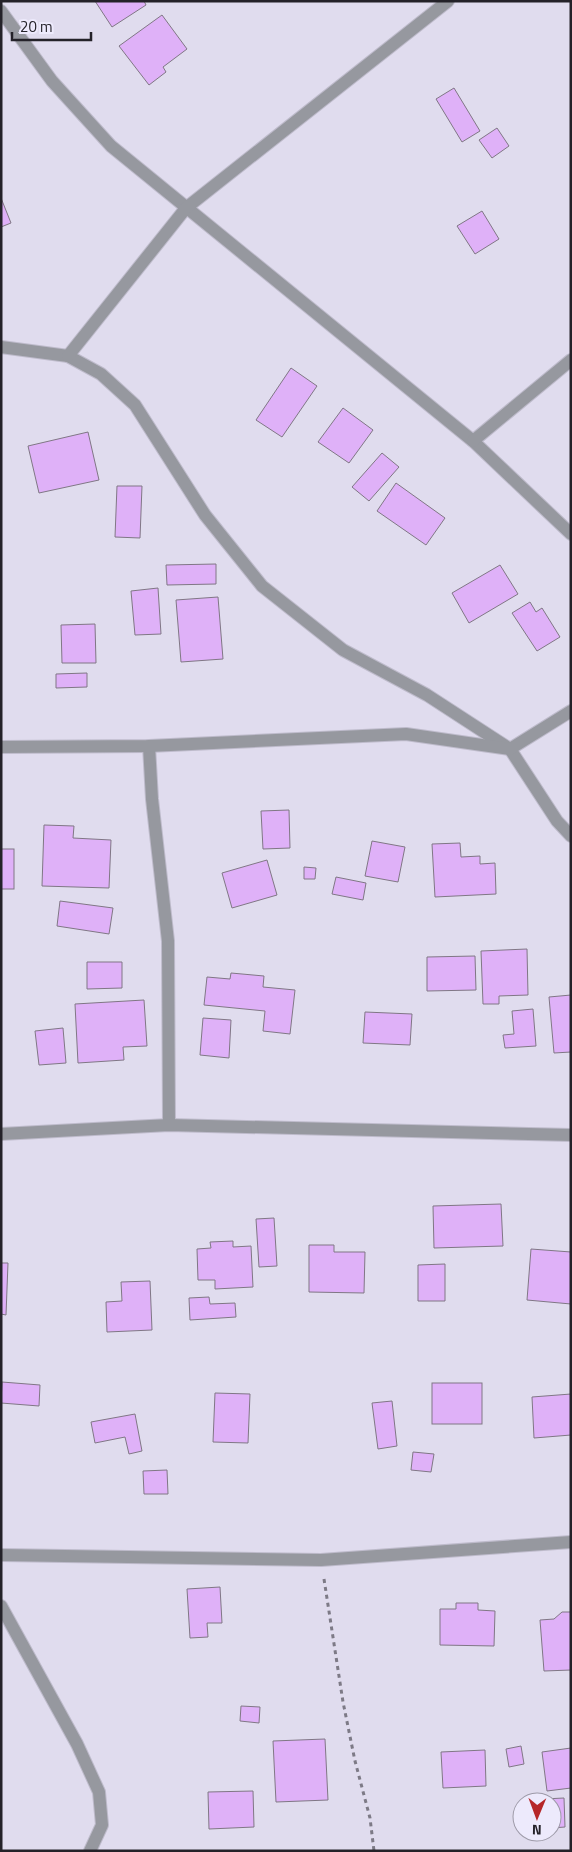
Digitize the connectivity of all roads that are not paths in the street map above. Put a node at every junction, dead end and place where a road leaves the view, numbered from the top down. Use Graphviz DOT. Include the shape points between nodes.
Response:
graph roads {
  1 [pos="448,1"];
  2 [pos="1,11"];
  3 [pos="186,208"];
  4 [pos="1,347"];
  5 [pos="68,356"];
  6 [pos="571,360"];
  7 [pos="473,441"];
  8 [pos="571,534"];
  9 [pos="571,711"];
  10 [pos="149,746"];
  11 [pos="1,747"];
  12 [pos="510,749"];
  13 [pos="571,836"];
  14 [pos="169,1125"];
  15 [pos="1,1134"];
  16 [pos="571,1135"];
  17 [pos="571,1542"];
  18 [pos="1,1555"];
  19 [pos="1,1606"];
  20 [pos="90,1851"];
  1 -- 3 [label="street"];
  2 -- 3 [label="street" via="52,81 111,146"];
  3 -- 5 [label="street"];
  3 -- 7 [label="street"];
  4 -- 5 [label="street"];
  5 -- 12 [label="street" via="101,374 136,405 206,515 262,586 343,650 427,695"];
  6 -- 7 [label="street"];
  7 -- 8 [label="street"];
  9 -- 12 [label="street"];
  10 -- 11 [label="street"];
  10 -- 12 [label="street" via="406,734"];
  10 -- 14 [label="street" via="168,941"];
  12 -- 13 [label="street" via="557,821"];
  14 -- 15 [label="street"];
  14 -- 16 [label="street"];
  17 -- 18 [label="street" via="321,1560"];
  19 -- 20 [label="street" via="77,1744 99,1792 102,1825"];
}
